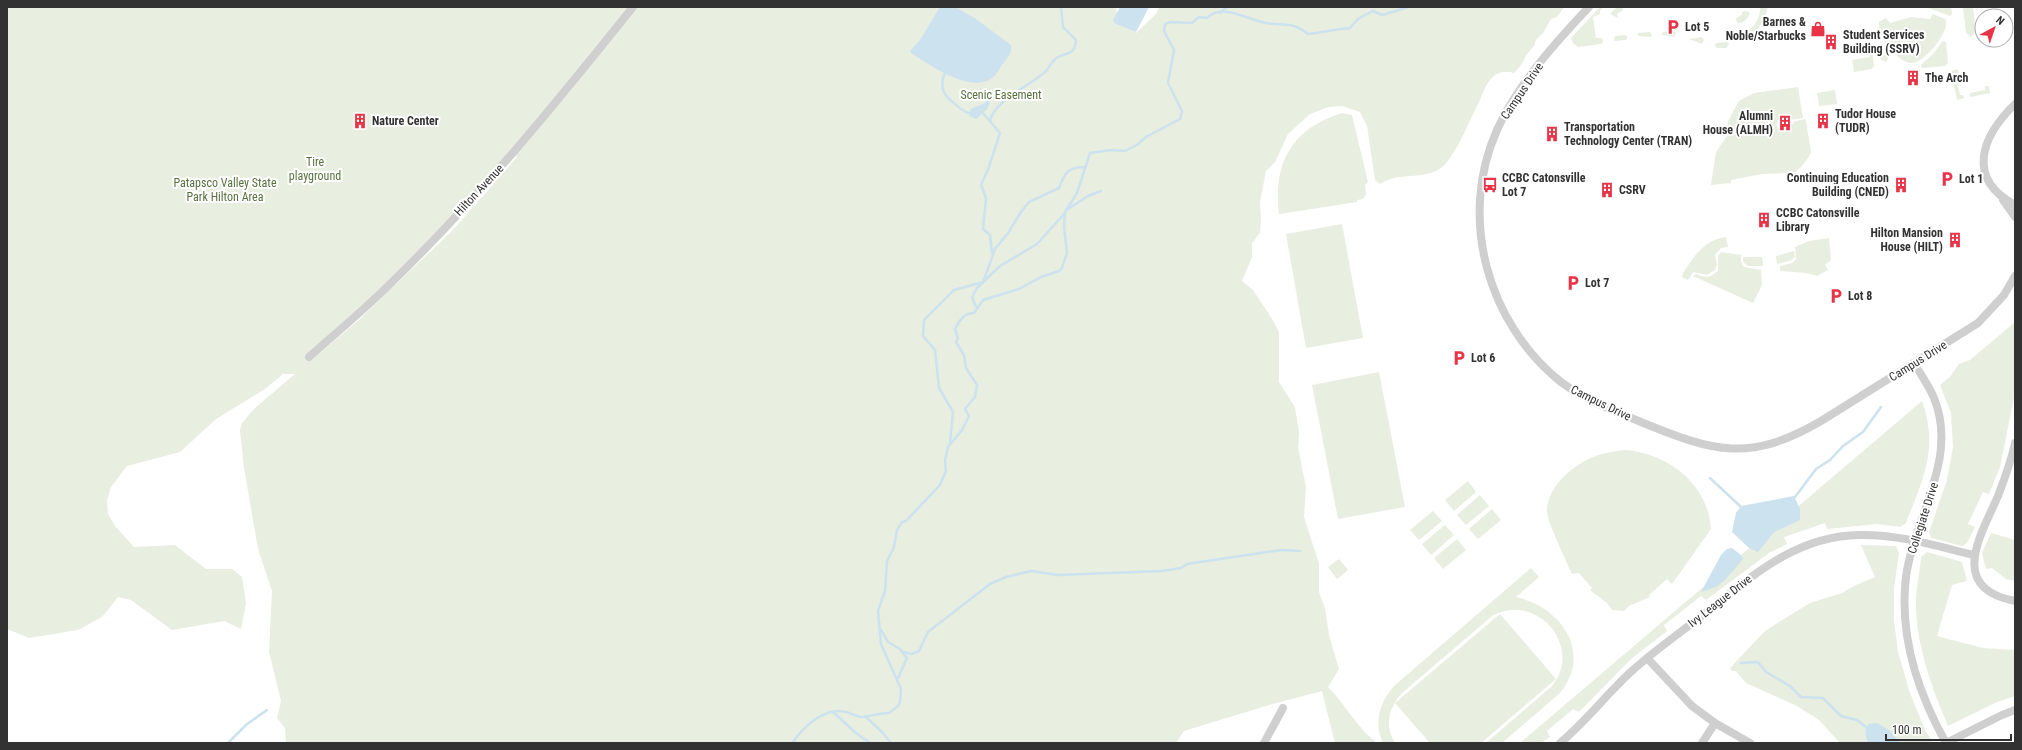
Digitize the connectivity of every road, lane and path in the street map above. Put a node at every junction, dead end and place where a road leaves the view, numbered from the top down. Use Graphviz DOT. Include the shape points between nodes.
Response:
graph roads {
  1 [pos="633,7"];
  2 [pos="1589,7"];
  3 [pos="2015,104"];
  4 [pos="1999,194"];
  5 [pos="2015,205"];
  6 [pos="2015,217"];
  7 [pos="2015,276"];
  8 [pos="309,357"];
  9 [pos="1914,363"];
  10 [pos="2015,443"];
  11 [pos="1914,541"];
  12 [pos="1974,555"];
  13 [pos="2015,601"];
  14 [pos="1647,658"];
  15 [pos="1283,708"];
  16 [pos="2015,710"];
  17 [pos="1715,723"];
  18 [pos="1264,743"];
  19 [pos="1560,743"];
  20 [pos="1702,743"];
  21 [pos="1750,743"];
  22 [pos="1946,743"];
  1 -- 8 [label="street, Hilton Avenue" via="489,180 390,284"];
  2 -- 9 [label="street, Campus Drive" via="1550,50 1513,100 1492,141 1482,178 1479,220 1485,261 1503,312 1516,335 1530,352 1562,382 1587,398 1690,441 1732,449 1774,444 1798,435"];
  3 -- 4 [label="street" via="1994,127 1984,147 1983,160 1987,176"];
  4 -- 5 [label="street"];
  4 -- 6 [label="street"];
  7 -- 9 [label="street, Campus Drive" via="2004,295 1978,323"];
  9 -- 11 [label="street, Collegiate Drive" via="1934,399 1941,431 1941,452 1938,470"];
  10 -- 12 [label="street" via="2006,477"];
  11 -- 12 [label="street, Ivy League Drive"];
  11 -- 14 [label="street, Ivy League Drive" via="1896,536 1857,535 1803,545 1768,564"];
  11 -- 22 [label="street, Collegiate Drive" via="1906,577 1907,632 1913,665 1923,696"];
  12 -- 13 [label="street" via="1976,575 1983,585 1993,593"];
  14 -- 17 [label="street" via="1680,695"];
  14 -- 19 [label="street, Ivy League Drive"];
  15 -- 18 [label="street"];
  16 -- 22 [label="street"];
  17 -- 20 [label="street"];
  17 -- 21 [label="street"];
}
